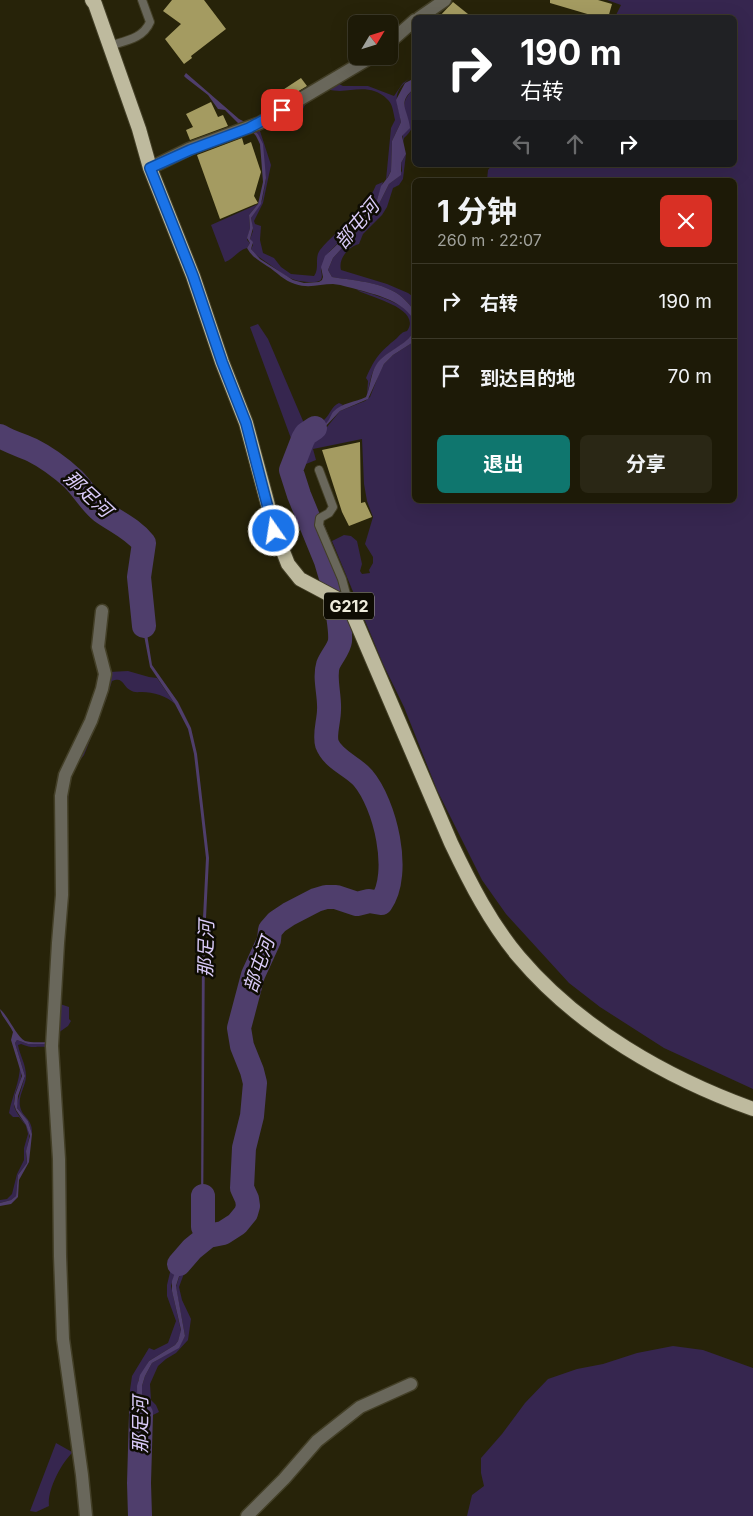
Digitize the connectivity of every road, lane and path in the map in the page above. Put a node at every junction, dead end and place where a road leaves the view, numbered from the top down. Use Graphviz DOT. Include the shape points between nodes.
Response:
graph roads {
  1 [pos="92,0"];
  2 [pos="142,0"];
  3 [pos="445,0"];
  4 [pos="423,15"];
  5 [pos="412,23"];
  6 [pos="398,35"];
  7 [pos="109,46"];
  8 [pos="358,65"];
  9 [pos="150,168"];
  10 [pos="319,470"];
  11 [pos="349,605"];
  12 [pos="102,611"];
  13 [pos="753,1108"];
  14 [pos="411,1384"];
  15 [pos="86,1516"];
  16 [pos="247,1516"];
  1 -- 7 [label="highway, G212"];
  2 -- 7 [label="lane" via="150,22 147,30"];
  3 -- 4 [label="street"];
  5 -- 6 [label="street"];
  7 -- 9 [label="highway, G212"];
  8 -- 9 [label="street" via="260,123"];
  9 -- 11 [label="highway, G212" via="246,423 274,531 288,564 300,579"];
  10 -- 11 [label="lane" via="333,507 320,518 319,525 342,579"];
  11 -- 13 [label="highway, G212" via="451,843 486,909 519,957 565,1004 630,1050 716,1096"];
  12 -- 15 [label="street" via="98,646 105,674 102,689 91,721 65,775 61,796 62,895 52,1046 59,1159 63,1338"];
  14 -- 16 [label="street" via="360,1407 317,1441"];
}
